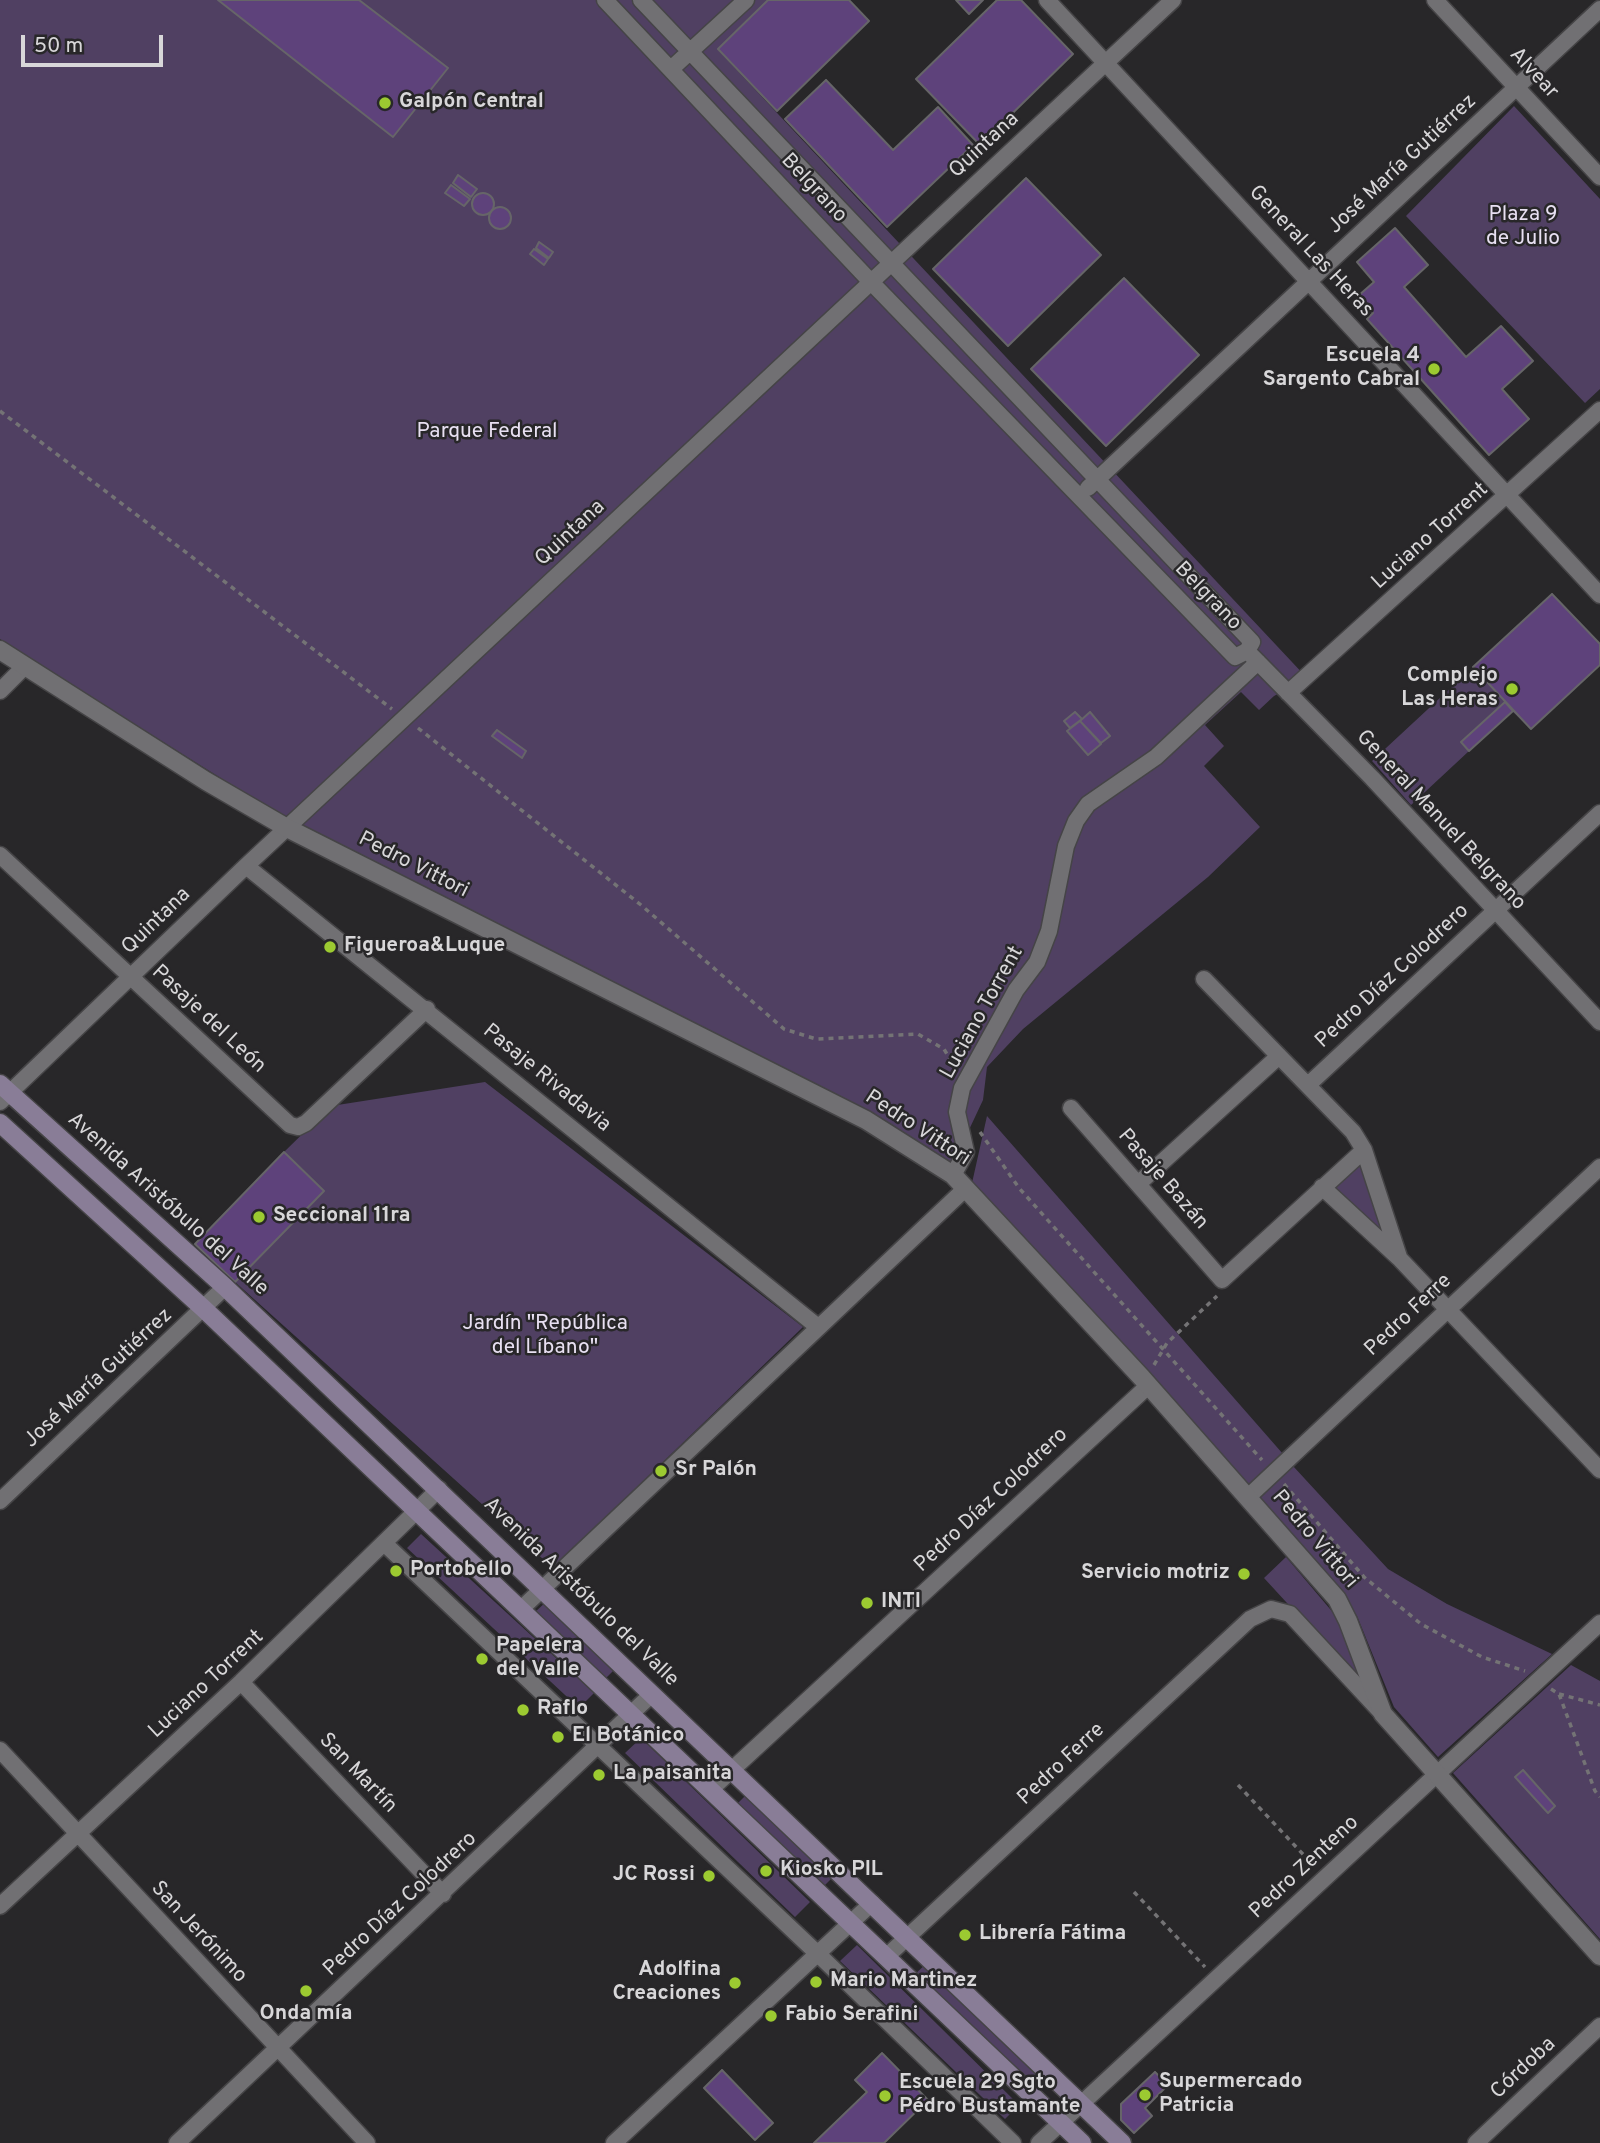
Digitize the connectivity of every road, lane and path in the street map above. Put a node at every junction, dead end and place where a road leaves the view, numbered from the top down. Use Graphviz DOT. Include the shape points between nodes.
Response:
graph roads {
  1 [pos="605,0"];
  2 [pos="641,0"];
  3 [pos="746,0"];
  4 [pos="1047,0"];
  5 [pos="1173,0"];
  6 [pos="1435,0"];
  7 [pos="1600,9"];
  8 [pos="690,52"];
  9 [pos="1105,63"];
  10 [pos="671,69"];
  11 [pos="1517,86"];
  12 [pos="1600,177"];
  13 [pos="890,264"];
  14 [pos="871,282"];
  15 [pos="1308,282"];
  16 [pos="1600,410"];
  17 [pos="0,411"];
  18 [pos="1096,480"];
  19 [pos="1081,495"];
  20 [pos="1508,496"];
  21 [pos="1600,595"];
  22 [pos="0,650"];
  23 [pos="1252,657"];
  24 [pos="25,666"];
  25 [pos="0,691"];
  26 [pos="1288,693"];
  27 [pos="404,718"];
  28 [pos="1600,813"];
  29 [pos="287,828"];
  30 [pos="0,855"];
  31 [pos="246,866"];
  32 [pos="1496,910"];
  33 [pos="130,976"];
  34 [pos="1204,979"];
  35 [pos="427,1009"];
  36 [pos="1600,1022"];
  37 [pos="1279,1056"];
  38 [pos="1308,1086"];
  39 [pos="962,1088"];
  40 [pos="3,1093"];
  41 [pos="1071,1108"];
  42 [pos="976,1122"];
  43 [pos="0,1123"];
  44 [pos="1364,1150"];
  45 [pos="1600,1167"];
  46 [pos="959,1181"];
  47 [pos="1138,1184"];
  48 [pos="1322,1187"];
  49 [pos="1399,1258"];
  50 [pos="1223,1285"];
  51 [pos="225,1287"];
  52 [pos="204,1309"];
  53 [pos="1447,1309"];
  54 [pos="818,1326"];
  55 [pos="1164,1349"];
  56 [pos="1145,1382"];
  57 [pos="1600,1470"];
  58 [pos="1274,1473"];
  59 [pos="439,1489"];
  60 [pos="1248,1497"];
  61 [pos="0,1501"];
  62 [pos="416,1512"];
  63 [pos="385,1544"];
  64 [pos="543,1590"];
  65 [pos="520,1610"];
  66 [pos="1600,1623"];
  67 [pos="1538,1680"];
  68 [pos="241,1682"];
  69 [pos="1559,1693"];
  70 [pos="652,1694"];
  71 [pos="1600,1705"];
  72 [pos="1383,1714"];
  73 [pos="632,1715"];
  74 [pos="599,1746"];
  75 [pos="0,1750"];
  76 [pos="731,1769"];
  77 [pos="1436,1774"];
  78 [pos="1238,1785"];
  79 [pos="710,1790"];
  80 [pos="1600,1797"];
  81 [pos="78,1835"];
  82 [pos="1325,1878"];
  83 [pos="1134,1892"];
  84 [pos="443,1894"];
  85 [pos="872,1903"];
  86 [pos="0,1906"];
  87 [pos="851,1923"];
  88 [pos="907,1937"];
  89 [pos="819,1955"];
  90 [pos="1600,1956"];
  91 [pos="886,1957"];
  92 [pos="1216,1979"];
  93 [pos="1600,2026"];
  94 [pos="279,2050"];
  95 [pos="1080,2103"];
  96 [pos="1060,2122"];
  97 [pos="177,2143"];
  98 [pos="367,2143"];
  99 [pos="614,2143"];
  100 [pos="1013,2143"];
  101 [pos="1039,2143"];
  102 [pos="1082,2143"];
  103 [pos="1122,2143"];
  104 [pos="1476,2143"];
  1 -- 10 [label="street, Belgrano"];
  2 -- 8 [label="street, Belgrano"];
  3 -- 8 [label="street"];
  4 -- 9 [label="street, General Las Heras"];
  5 -- 9 [label="street, Quintana"];
  6 -- 11 [label="street, Alvear"];
  7 -- 11 [label="street, José María Gutiérrez"];
  8 -- 10 [label="street"];
  8 -- 13 [label="street, Belgrano"];
  9 -- 13 [label="street, Quintana"];
  9 -- 15 [label="street, General Las Heras"];
  10 -- 14 [label="street, Belgrano"];
  11 -- 12 [label="street, Alvear"];
  11 -- 15 [label="street, José María Gutiérrez"];
  13 -- 14 [label="street, Quintana"];
  13 -- 18 [label="street, Belgrano"];
  14 -- 19 [label="street, Belgrano"];
  14 -- 27 [label="street, Quintana"];
  15 -- 18 [label="street, José María Gutiérrez"];
  15 -- 20 [label="street, General Las Heras"];
  16 -- 20 [label="street, Luciano Torrent"];
  17 -- 27 [label="path"];
  18 -- 19 [label="street, José María Gutiérrez"];
  18 -- 23 [label="street, Belgrano" via="1252,642"];
  19 -- 23 [label="street, Belgrano" via="1235,657"];
  20 -- 21 [label="street, General Las Heras"];
  20 -- 26 [label="street, Luciano Torrent"];
  22 -- 24 [label="street, Pedro Vittori"];
  23 -- 26 [label="street, General Manuel Belgrano"];
  23 -- 39 [label="street, Luciano Torrent" via="1156,757 1088,804 1076,821 1066,846 1049,931 1037,961"];
  24 -- 25 [label="street"];
  24 -- 29 [label="street, Pedro Vittori"];
  26 -- 32 [label="street, General Manuel Belgrano"];
  27 -- 29 [label="street, Quintana"];
  27 -- 39 [label="path" via="641,905 783,1029 816,1039 918,1034 944,1049"];
  28 -- 32 [label="street, Pedro Díaz Colodrero"];
  29 -- 31 [label="street, Quintana"];
  29 -- 46 [label="street, Pedro Vittori" via="866,1120"];
  30 -- 33 [label="street, Pasaje del León"];
  31 -- 33 [label="street, Quintana"];
  31 -- 35 [label="street, Pasaje Rivadavia"];
  32 -- 36 [label="street, General Manuel Belgrano"];
  32 -- 38 [label="street, Pedro Díaz Colodrero"];
  33 -- 35 [label="street, Pasaje del León" via="290,1125 298,1127"];
  33 -- 40 [label="street, Quintana"];
  34 -- 37 [label="street"];
  35 -- 54 [label="street, Pasaje Rivadavia"];
  37 -- 38 [label="street"];
  37 -- 47 [label="street"];
  38 -- 44 [label="street" via="1353,1132"];
  39 -- 46 [label="street, Luciano Torrent" via="957,1112 966,1152"];
  40 -- 51 [label="main road, Avenida Aristóbulo del Valle"];
  41 -- 47 [label="street, Pasaje Bazán"];
  42 -- 55 [label="path" via="1019,1188"];
  43 -- 52 [label="main road"];
  44 -- 48 [label="street"];
  44 -- 49 [label="street"];
  45 -- 53 [label="street, Pedro Ferre"];
  46 -- 54 [label="street, Luciano Torrent"];
  46 -- 56 [label="street, Pedro Vittori"];
  47 -- 50 [label="street, Pasaje Bazán"];
  48 -- 49 [label="street"];
  48 -- 50 [label="street"];
  49 -- 53 [label="street"];
  50 -- 55 [label="path"];
  51 -- 52 [label="street, José María Gutiérrez"];
  51 -- 59 [label="main road, Avenida Aristóbulo del Valle"];
  52 -- 61 [label="street, José María Gutiérrez"];
  52 -- 62 [label="main road"];
  53 -- 57 [label="street"];
  53 -- 58 [label="street, Pedro Ferre"];
  54 -- 64 [label="street, Luciano Torrent"];
  55 -- 56 [label="path"];
  55 -- 58 [label="path"];
  56 -- 60 [label="street, Pedro Vittori"];
  56 -- 76 [label="street, Pedro Díaz Colodrero"];
  58 -- 60 [label="street, Pedro Ferre"];
  58 -- 67 [label="path" via="1364,1577 1422,1624 1482,1657 1523,1670"];
  59 -- 62 [label="street, Luciano Torrent"];
  59 -- 64 [label="main road, Avenida Aristóbulo del Valle"];
  60 -- 72 [label="street, Pedro Vittori" via="1337,1600"];
  62 -- 63 [label="street, Luciano Torrent"];
  62 -- 65 [label="main road"];
  63 -- 68 [label="street, Luciano Torrent"];
  63 -- 74 [label="street"];
  64 -- 65 [label="street, Luciano Torrent"];
  64 -- 70 [label="main road, Avenida Aristóbulo del Valle"];
  65 -- 73 [label="main road"];
  66 -- 67 [label="street, Pedro Zenteno"];
  67 -- 69 [label="path"];
  67 -- 77 [label="street, Pedro Zenteno"];
  68 -- 81 [label="street, Luciano Torrent"];
  68 -- 84 [label="street, San Martín"];
  69 -- 71 [label="path"];
  69 -- 80 [label="path"];
  70 -- 73 [label="street, Pedro Díaz Colodrero"];
  70 -- 76 [label="main road, Avenida Aristóbulo del Valle"];
  72 -- 77 [label="street, Pedro Vittori"];
  72 -- 88 [label="street, Pedro Ferre" via="1290,1614 1271,1609 1250,1619"];
  73 -- 74 [label="street, Pedro Díaz Colodrero"];
  73 -- 79 [label="main road"];
  74 -- 84 [label="street, Pedro Díaz Colodrero"];
  74 -- 89 [label="street"];
  75 -- 81 [label="street, San Jerónimo"];
  76 -- 79 [label="street, Pedro Díaz Colodrero"];
  76 -- 85 [label="main road, Avenida Aristóbulo del Valle"];
  77 -- 82 [label="street, Pedro Zenteno"];
  77 -- 90 [label="street, Pedro Vittori"];
  78 -- 82 [label="path"];
  79 -- 87 [label="main road"];
  81 -- 86 [label="street, Luciano Torrent"];
  81 -- 94 [label="street, San Jerónimo"];
  82 -- 92 [label="street, Pedro Zenteno"];
  83 -- 92 [label="path"];
  84 -- 94 [label="street, Pedro Díaz Colodrero"];
  85 -- 87 [label="street"];
  85 -- 88 [label="main road, Avenida Aristóbulo del Valle"];
  87 -- 89 [label="street"];
  87 -- 91 [label="main road"];
  88 -- 91 [label="street, Pedro Ferre"];
  88 -- 95 [label="main road, Avenida Aristóbulo del Valle"];
  89 -- 99 [label="street"];
  89 -- 100 [label="street"];
  91 -- 96 [label="main road"];
  92 -- 95 [label="street, Pedro Zenteno"];
  93 -- 104 [label="street, Córdoba"];
  94 -- 97 [label="street, Pedro Díaz Colodrero"];
  94 -- 98 [label="street, San Jerónimo"];
  95 -- 96 [label="street, Pedro Zenteno"];
  95 -- 103 [label="main road, Avenida Aristóbulo del Valle"];
  96 -- 101 [label="street, Pedro Zenteno"];
  96 -- 102 [label="main road"];
}
